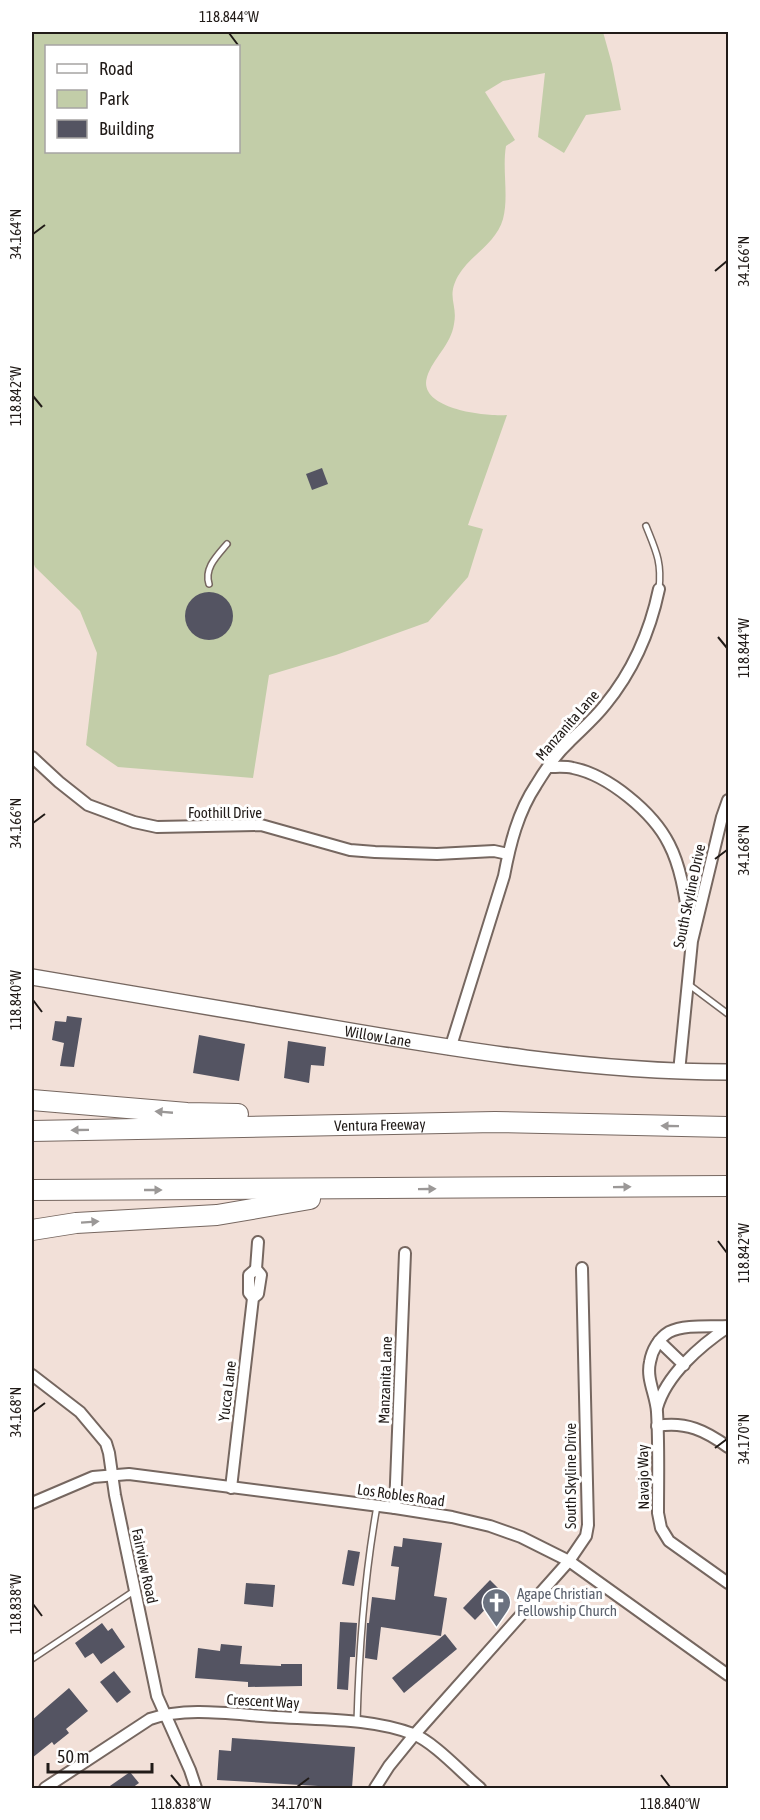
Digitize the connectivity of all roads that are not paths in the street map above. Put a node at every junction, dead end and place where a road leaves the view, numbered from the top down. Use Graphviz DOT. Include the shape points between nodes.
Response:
graph roads {
  1 [pos="646,526"];
  2 [pos="227,544"];
  3 [pos="209,584"];
  4 [pos="659,589"];
  5 [pos="32,757"];
  6 [pos="550,767"];
  7 [pos="729,800"];
  8 [pos="508,854"];
  9 [pos="692,941"];
  10 [pos="32,977"];
  11 [pos="688,984"];
  12 [pos="729,1014"];
  13 [pos="450,1049"];
  14 [pos="679,1072"];
  15 [pos="729,1072"];
  16 [pos="32,1100"];
  17 [pos="495,1122"];
  18 [pos="729,1127"];
  19 [pos="32,1131"];
  20 [pos="729,1186"];
  21 [pos="369,1189"];
  22 [pos="32,1190"];
  23 [pos="32,1230"];
  24 [pos="258,1242"];
  25 [pos="405,1253"];
  26 [pos="582,1268"];
  27 [pos="729,1327"];
  28 [pos="659,1341"];
  29 [pos="684,1365"];
  30 [pos="32,1375"];
  31 [pos="657,1408"];
  32 [pos="657,1426"];
  33 [pos="729,1447"];
  34 [pos="113,1475"];
  35 [pos="231,1488"];
  36 [pos="32,1503"];
  37 [pos="377,1506"];
  38 [pos="395,1508"];
  39 [pos="568,1561"];
  40 [pos="729,1583"];
  41 [pos="134,1591"];
  42 [pos="32,1659"];
  43 [pos="729,1675"];
  44 [pos="165,1713"];
  45 [pos="357,1722"];
  46 [pos="415,1734"];
  47 [pos="45,1788"];
  48 [pos="196,1788"];
  49 [pos="375,1788"];
  50 [pos="480,1788"];
  1 -- 4 [label="lane, Manzanita Lane" via="659,557"];
  2 -- 3 [label="lane" via="210,566"];
  4 -- 6 [label="street, Manzanita Lane" via="648,633 629,671 606,705 568,742"];
  5 -- 8 [label="street, Foothill Drive" via="88,805 157,827 261,825 351,850"];
  6 -- 8 [label="street, Manzanita Lane" via="522,811"];
  6 -- 9 [label="street" via="571,767 612,785 659,829 677,864"];
  7 -- 9 [label="street, South Skyline Drive"];
  8 -- 13 [label="street, Manzanita Lane"];
  9 -- 11 [label="street, South Skyline Drive"];
  10 -- 13 [label="street, Willow Lane"];
  11 -- 12 [label="lane"];
  11 -- 14 [label="street, South Skyline Drive"];
  13 -- 14 [label="street, Willow Lane"];
  14 -- 15 [label="street, Willow Lane"];
  17 -- 16 [label="highway, one-way" via="447,1114 187,1113"];
  18 -- 17 [label="highway, Ventura Freeway, one-way"];
  17 -- 19 [label="highway, Ventura Freeway, one-way"];
  21 -- 20 [label="highway, one-way"];
  22 -- 21 [label="highway, one-way"];
  23 -- 21 [label="highway, one-way" via="76,1223 217,1215"];
  24 -- 35 [label="street, Yucca Lane" via="256,1269 261,1275 254,1298"];
  25 -- 38 [label="street, Manzanita Lane"];
  26 -- 39 [label="street, South Skyline Drive" via="588,1525 586,1536"];
  27 -- 28 [label="street" via="680,1328"];
  27 -- 29 [label="street, Navajo Way" via="706,1341"];
  28 -- 29 [label="street"];
  28 -- 31 [label="street, Navajo Way" via="649,1372"];
  29 -- 31 [label="street, Navajo Way" via="668,1384"];
  30 -- 34 [label="street, Fairview Road" via="80,1412 98,1432 110,1453"];
  31 -- 32 [label="street, Navajo Way"];
  32 -- 33 [label="street" via="698,1428"];
  32 -- 40 [label="street, Navajo Way" via="661,1528 669,1540"];
  34 -- 35 [label="street, Los Robles Road"];
  34 -- 36 [label="street, Los Robles Road" via="93,1477"];
  34 -- 41 [label="street, Fairview Road"];
  35 -- 37 [label="street, Los Robles Road"];
  37 -- 38 [label="street, Los Robles Road"];
  37 -- 45 [label="lane" via="359,1645"];
  38 -- 39 [label="street, Los Robles Road" via="490,1526"];
  39 -- 43 [label="street, Los Robles Road"];
  39 -- 46 [label="street, South Skyline Drive"];
  41 -- 42 [label="lane"];
  41 -- 44 [label="street, Fairview Road" via="157,1696"];
  44 -- 45 [label="street, Crescent Way"];
  44 -- 47 [label="street, Crescent Way"];
  44 -- 48 [label="street, Fairview Road"];
  45 -- 46 [label="street, Crescent Way"];
  46 -- 49 [label="street, South Skyline Drive"];
  46 -- 50 [label="street, Crescent Way"];
}
